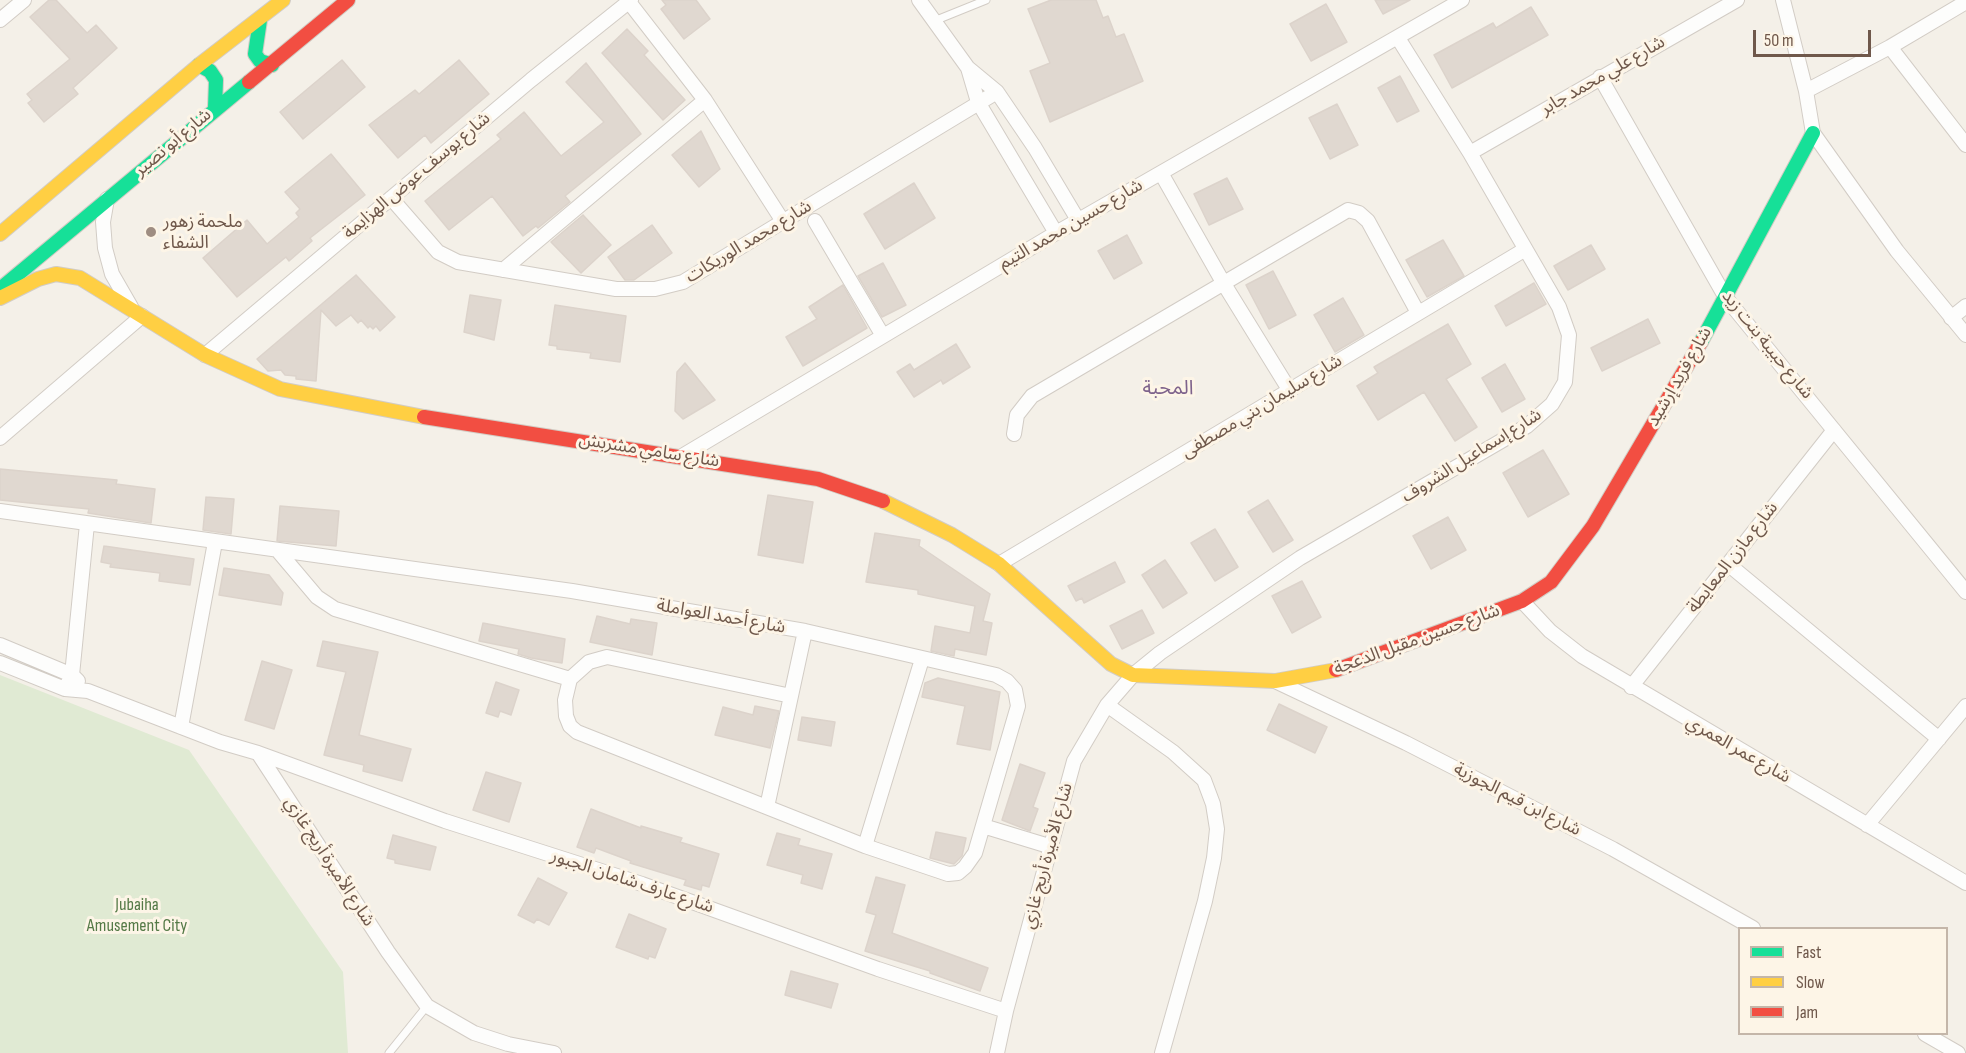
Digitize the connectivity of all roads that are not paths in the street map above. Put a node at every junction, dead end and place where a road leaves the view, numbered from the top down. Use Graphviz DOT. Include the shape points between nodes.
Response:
graph roads {
  1 [pos="23,0"];
  2 [pos="283,0"];
  3 [pos="348,0"];
  4 [pos="919,0"];
  5 [pos="986,0"];
  6 [pos="1462,0"];
  7 [pos="1737,0"];
  8 [pos="1783,0"];
  9 [pos="630,1"];
  10 [pos="1966,1"];
  11 [pos="0,20"];
  12 [pos="260,20"];
  13 [pos="934,21"];
  14 [pos="1398,38"];
  15 [pos="1890,47"];
  16 [pos="199,65"];
  17 [pos="272,65"];
  18 [pos="968,68"];
  19 [pos="1600,77"];
  20 [pos="1806,91"];
  21 [pos="997,92"];
  22 [pos="705,100"];
  23 [pos="978,102"];
  24 [pos="215,108"];
  25 [pos="1813,133"];
  26 [pos="1966,145"];
  27 [pos="1470,153"];
  28 [pos="1161,173"];
  29 [pos="392,198"];
  30 [pos="106,199"];
  31 [pos="815,220"];
  32 [pos="1078,220"];
  33 [pos="784,223"];
  34 [pos="1056,232"];
  35 [pos="0,234"];
  36 [pos="1524,249"];
  37 [pos="503,270"];
  38 [pos="1224,284"];
  39 [pos="0,289"];
  40 [pos="0,298"];
  41 [pos="1726,298"];
  42 [pos="1966,306"];
  43 [pos="130,307"];
  44 [pos="1417,311"];
  45 [pos="142,316"];
  46 [pos="1951,318"];
  47 [pos="1966,335"];
  48 [pos="883,336"];
  49 [pos="205,355"];
  50 [pos="1290,391"];
  51 [pos="1834,430"];
  52 [pos="1014,434"];
  53 [pos="0,438"];
  54 [pos="682,456"];
  55 [pos="0,511"];
  56 [pos="87,524"];
  57 [pos="215,542"];
  58 [pos="279,552"];
  59 [pos="999,564"];
  60 [pos="1728,564"];
  61 [pos="1966,592"];
  62 [pos="1522,601"];
  63 [pos="805,631"];
  64 [pos="0,645"];
  65 [pos="922,659"];
  66 [pos="0,663"];
  67 [pos="72,675"];
  68 [pos="1133,675"];
  69 [pos="570,679"];
  70 [pos="1275,681"];
  71 [pos="1631,687"];
  72 [pos="65,689"];
  73 [pos="87,692"];
  74 [pos="791,696"];
  75 [pos="1107,705"];
  76 [pos="1966,706"];
  77 [pos="181,727"];
  78 [pos="1939,739"];
  79 [pos="258,753"];
  80 [pos="767,807"];
  81 [pos="1867,825"];
  82 [pos="983,826"];
  83 [pos="865,846"];
  84 [pos="1052,847"];
  85 [pos="1966,883"];
  86 [pos="1751,927"];
  87 [pos="427,1005"];
  88 [pos="1006,1011"];
  89 [pos="1927,1035"];
  90 [pos="1966,1043"];
  91 [pos="389,1053"];
  92 [pos="554,1053"];
  93 [pos="997,1053"];
  94 [pos="1162,1053"];
  95 [pos="1960,1053"];
  1 -- 11 [label="street"];
  2 -- 12 [label="street"];
  3 -- 17 [label="street, شارع أبو نصير"];
  4 -- 13 [label="street"];
  5 -- 13 [label="lane"];
  6 -- 14 [label="street, شارع حسين محمد التيم"];
  7 -- 19 [label="street, شارع علي محمد جابر"];
  8 -- 20 [label="street"];
  9 -- 22 [label="street"];
  9 -- 29 [label="street, شارع يوسف عوض الهزايمة"];
  10 -- 15 [label="street"];
  12 -- 16 [label="street"];
  12 -- 17 [label="street" via="255,54 260,61"];
  13 -- 18 [label="street"];
  14 -- 27 [label="street, شارع إسماعيل الشروف"];
  14 -- 28 [label="street, شارع حسين محمد التيم"];
  15 -- 20 [label="street"];
  15 -- 26 [label="street"];
  16 -- 24 [label="street" via="216,80"];
  16 -- 35 [label="street"];
  17 -- 24 [label="street, شارع أبو نصير"];
  18 -- 21 [label="street"];
  18 -- 23 [label="street"];
  19 -- 27 [label="street, شارع علي محمد جابر"];
  19 -- 41 [label="street, شارع حبيبة بنت زيد"];
  20 -- 25 [label="street"];
  21 -- 23 [label="street, شارع محمد الوريكات"];
  21 -- 32 [label="street"];
  22 -- 33 [label="street"];
  22 -- 37 [label="street"];
  23 -- 33 [label="street, شارع محمد الوريكات"];
  23 -- 34 [label="street"];
  24 -- 30 [label="street, شارع أبو نصير"];
  25 -- 41 [label="street, شارع فريد إرشيد"];
  25 -- 46 [label="street" via="1897,251"];
  27 -- 36 [label="street, شارع إسماعيل الشروف"];
  28 -- 32 [label="street, شارع حسين محمد التيم"];
  28 -- 38 [label="street"];
  29 -- 37 [label="street, شارع محمد الوريكات" via="438,252 458,262"];
  29 -- 49 [label="street, شارع يوسف عوض الهزايمة"];
  30 -- 39 [label="street, شارع أبو نصير"];
  30 -- 43 [label="street, شارع سامي مشربش" via="105,248 112,274"];
  31 -- 48 [label="street"];
  32 -- 34 [label="street, شارع حسين محمد التيم"];
  33 -- 37 [label="street, شارع محمد الوريكات" via="683,282 655,289 616,289"];
  34 -- 48 [label="street, شارع حسين محمد التيم"];
  36 -- 44 [label="street, شارع سليمان بني مصطفى"];
  36 -- 68 [label="street, شارع إسماعيل الشروف" via="1559,307 1569,335 1565,382 1552,404 1527,426 1300,558"];
  38 -- 44 [label="street" via="1339,214 1353,211 1368,221"];
  38 -- 50 [label="street"];
  38 -- 52 [label="street" via="1032,396 1017,415"];
  40 -- 43 [label="street, شارع سامي مشربش" via="56,274 80,278"];
  41 -- 51 [label="street, شارع حبيبة بنت زيد"];
  41 -- 62 [label="street, شارع فريد إرشيد" via="1587,533 1551,582"];
  42 -- 46 [label="street"];
  43 -- 45 [label="street, شارع سامي مشربش"];
  44 -- 50 [label="street, شارع سليمان بني مصطفى"];
  45 -- 49 [label="street, شارع سامي مشربش"];
  45 -- 53 [label="street"];
  46 -- 47 [label="street"];
  48 -- 54 [label="street, شارع حسين محمد التيم"];
  49 -- 54 [label="street, شارع سامي مشربش" via="280,389 321,399"];
  50 -- 59 [label="street, شارع سليمان بني مصطفى"];
  51 -- 60 [label="street, شارع مازن المعايطة"];
  51 -- 61 [label="street, شارع حبيبة بنت زيد"];
  54 -- 59 [label="street, شارع سامي مشربش" via="818,479 865,493 952,535"];
  55 -- 56 [label="street, شارع أحمد العواملة"];
  56 -- 57 [label="street, شارع أحمد العواملة"];
  56 -- 67 [label="street"];
  57 -- 58 [label="street, شارع أحمد العواملة"];
  57 -- 77 [label="street"];
  58 -- 63 [label="street, شارع أحمد العواملة" via="572,591"];
  58 -- 69 [label="street" via="317,597 335,609"];
  59 -- 68 [label="street, شارع سامي مشربش" via="1111,664"];
  60 -- 71 [label="street, شارع مازن المعايطة"];
  60 -- 78 [label="street"];
  62 -- 70 [label="street, شارع حسين مقبل الدعجة" via="1344,669"];
  62 -- 71 [label="street, شارع عمر العمري" via="1566,645"];
  63 -- 65 [label="street, شارع أحمد العواملة"];
  63 -- 74 [label="street"];
  64 -- 67 [label="street"];
  65 -- 82 [label="street, شارع أحمد العواملة" via="996,675 1015,690 1018,706"];
  65 -- 83 [label="street"];
  66 -- 72 [label="street"];
  67 -- 72 [label="street"];
  67 -- 73 [label="street"];
  68 -- 70 [label="street, شارع حسين مقبل الدعجة"];
  68 -- 75 [label="street, شارع الأميرة أريج غازي"];
  69 -- 74 [label="street" via="589,662 607,657"];
  69 -- 80 [label="street, شارع أحمد العواملة" via="566,716 577,732"];
  70 -- 86 [label="street, شارع ابن قيم الجوزية" via="1406,743 1665,876"];
  71 -- 81 [label="street, شارع عمر العمري"];
  72 -- 73 [label="street"];
  73 -- 77 [label="street"];
  74 -- 80 [label="street"];
  75 -- 84 [label="street, شارع الأميرة أريج غازي" via="1074,761"];
  75 -- 94 [label="street" via="1173,752 1204,780 1213,804 1214,858"];
  76 -- 78 [label="street"];
  77 -- 79 [label="street"];
  78 -- 81 [label="street"];
  79 -- 87 [label="street, شارع الأميرة أريج غازي"];
  79 -- 88 [label="street, شارع عارف شامان الجبور" via="445,821"];
  80 -- 83 [label="street, شارع أحمد العواملة"];
  81 -- 85 [label="street, شارع عمر العمري"];
  82 -- 83 [label="street, شارع أحمد العواملة" via="975,853 958,873 934,871"];
  82 -- 84 [label="street"];
  84 -- 88 [label="street, شارع الأميرة أريج غازي"];
  87 -- 91 [label="lane"];
  87 -- 92 [label="street, شارع الأميرة أريج غازي" via="474,1033"];
  88 -- 93 [label="street, شارع الأميرة أريج غازي"];
  89 -- 95 [label="street"];
  90 -- 95 [label="street"];
}
